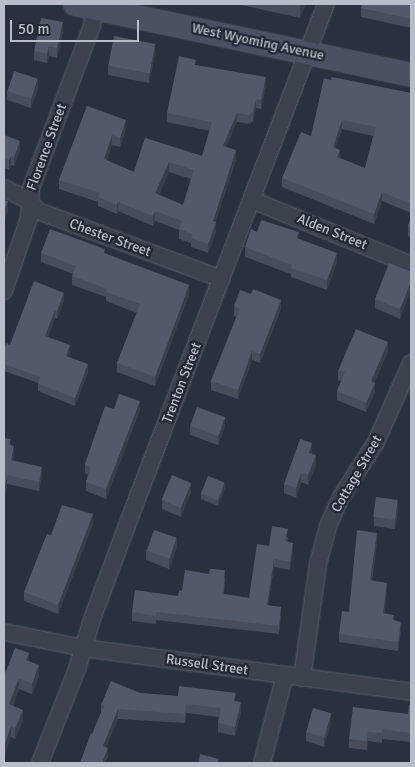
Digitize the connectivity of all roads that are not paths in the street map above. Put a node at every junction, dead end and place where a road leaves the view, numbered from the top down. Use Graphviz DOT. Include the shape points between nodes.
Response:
graph roads {
  1 [pos="326,4"];
  2 [pos="88,5"];
  3 [pos="308,53"];
  4 [pos="411,75"];
  5 [pos="4,188"];
  6 [pos="252,200"];
  7 [pos="29,201"];
  8 [pos="411,265"];
  9 [pos="222,279"];
  10 [pos="4,291"];
  11 [pos="411,364"];
  12 [pos="4,632"];
  13 [pos="83,648"];
  14 [pos="285,675"];
  15 [pos="302,678"];
  16 [pos="411,692"];
  17 [pos="40,763"];
  18 [pos="262,763"];
  1 -- 3 [label="street, Trenton Street"];
  2 -- 3 [label="main road, West Wyoming Avenue"];
  2 -- 7 [label="street, Florence Street" via="92,26 30,188"];
  3 -- 4 [label="main road, West Wyoming Avenue"];
  3 -- 6 [label="street, Trenton Street"];
  5 -- 7 [label="street, Chester Street"];
  6 -- 8 [label="street, Alden Street"];
  6 -- 9 [label="street, Trenton Street"];
  7 -- 9 [label="street, Chester Street" via="38,211"];
  7 -- 10 [label="street, Florence Street" via="29,218"];
  9 -- 13 [label="street, Trenton Street" via="128,521"];
  11 -- 15 [label="street, Cottage Street" via="376,442 328,526 318,564"];
  12 -- 13 [label="street, Russell Street"];
  13 -- 14 [label="street, Russell Street"];
  13 -- 17 [label="street, Trenton Street"];
  14 -- 15 [label="street, Russell Street"];
  14 -- 18 [label="street"];
  15 -- 16 [label="street, Russell Street"];
}
